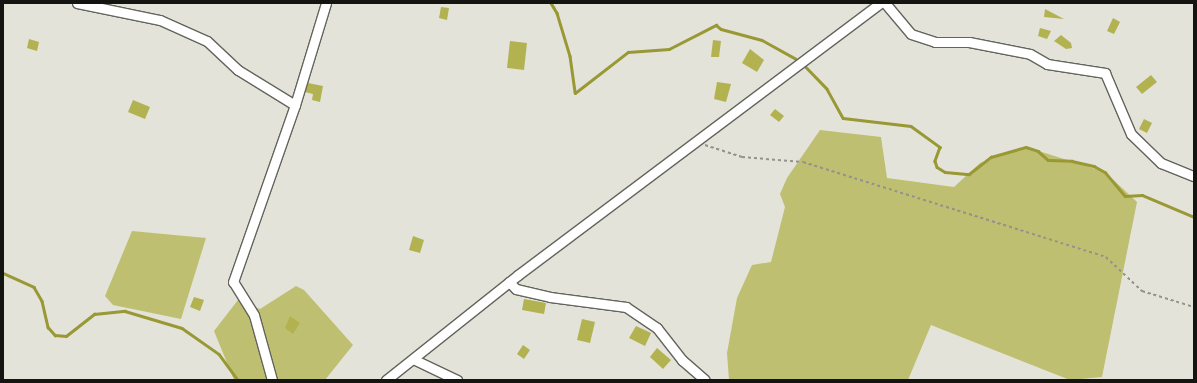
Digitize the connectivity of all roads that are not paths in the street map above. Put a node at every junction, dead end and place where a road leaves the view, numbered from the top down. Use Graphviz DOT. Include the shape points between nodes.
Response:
graph roads {
  1 [pos="77,3"];
  2 [pos="326,3"];
  3 [pos="880,3"];
  4 [pos="885,3"];
  5 [pos="295,105"];
  6 [pos="1194,176"];
  7 [pos="509,282"];
  8 [pos="413,359"];
  9 [pos="272,380"];
  10 [pos="386,380"];
  11 [pos="457,380"];
  12 [pos="705,380"];
  1 -- 5 [label="street" via="160,20 200,38 238,70"];
  2 -- 5 [label="street"];
  3 -- 7 [label="street"];
  4 -- 6 [label="street" via="911,34 935,42 969,42 1030,54 1047,64 1105,73 1131,134 1162,162"];
  5 -- 9 [label="street" via="233,282 254,315"];
  7 -- 8 [label="street"];
  7 -- 12 [label="street" via="516,289 626,307 657,328 688,366"];
  8 -- 10 [label="street"];
  8 -- 11 [label="street"];
}
